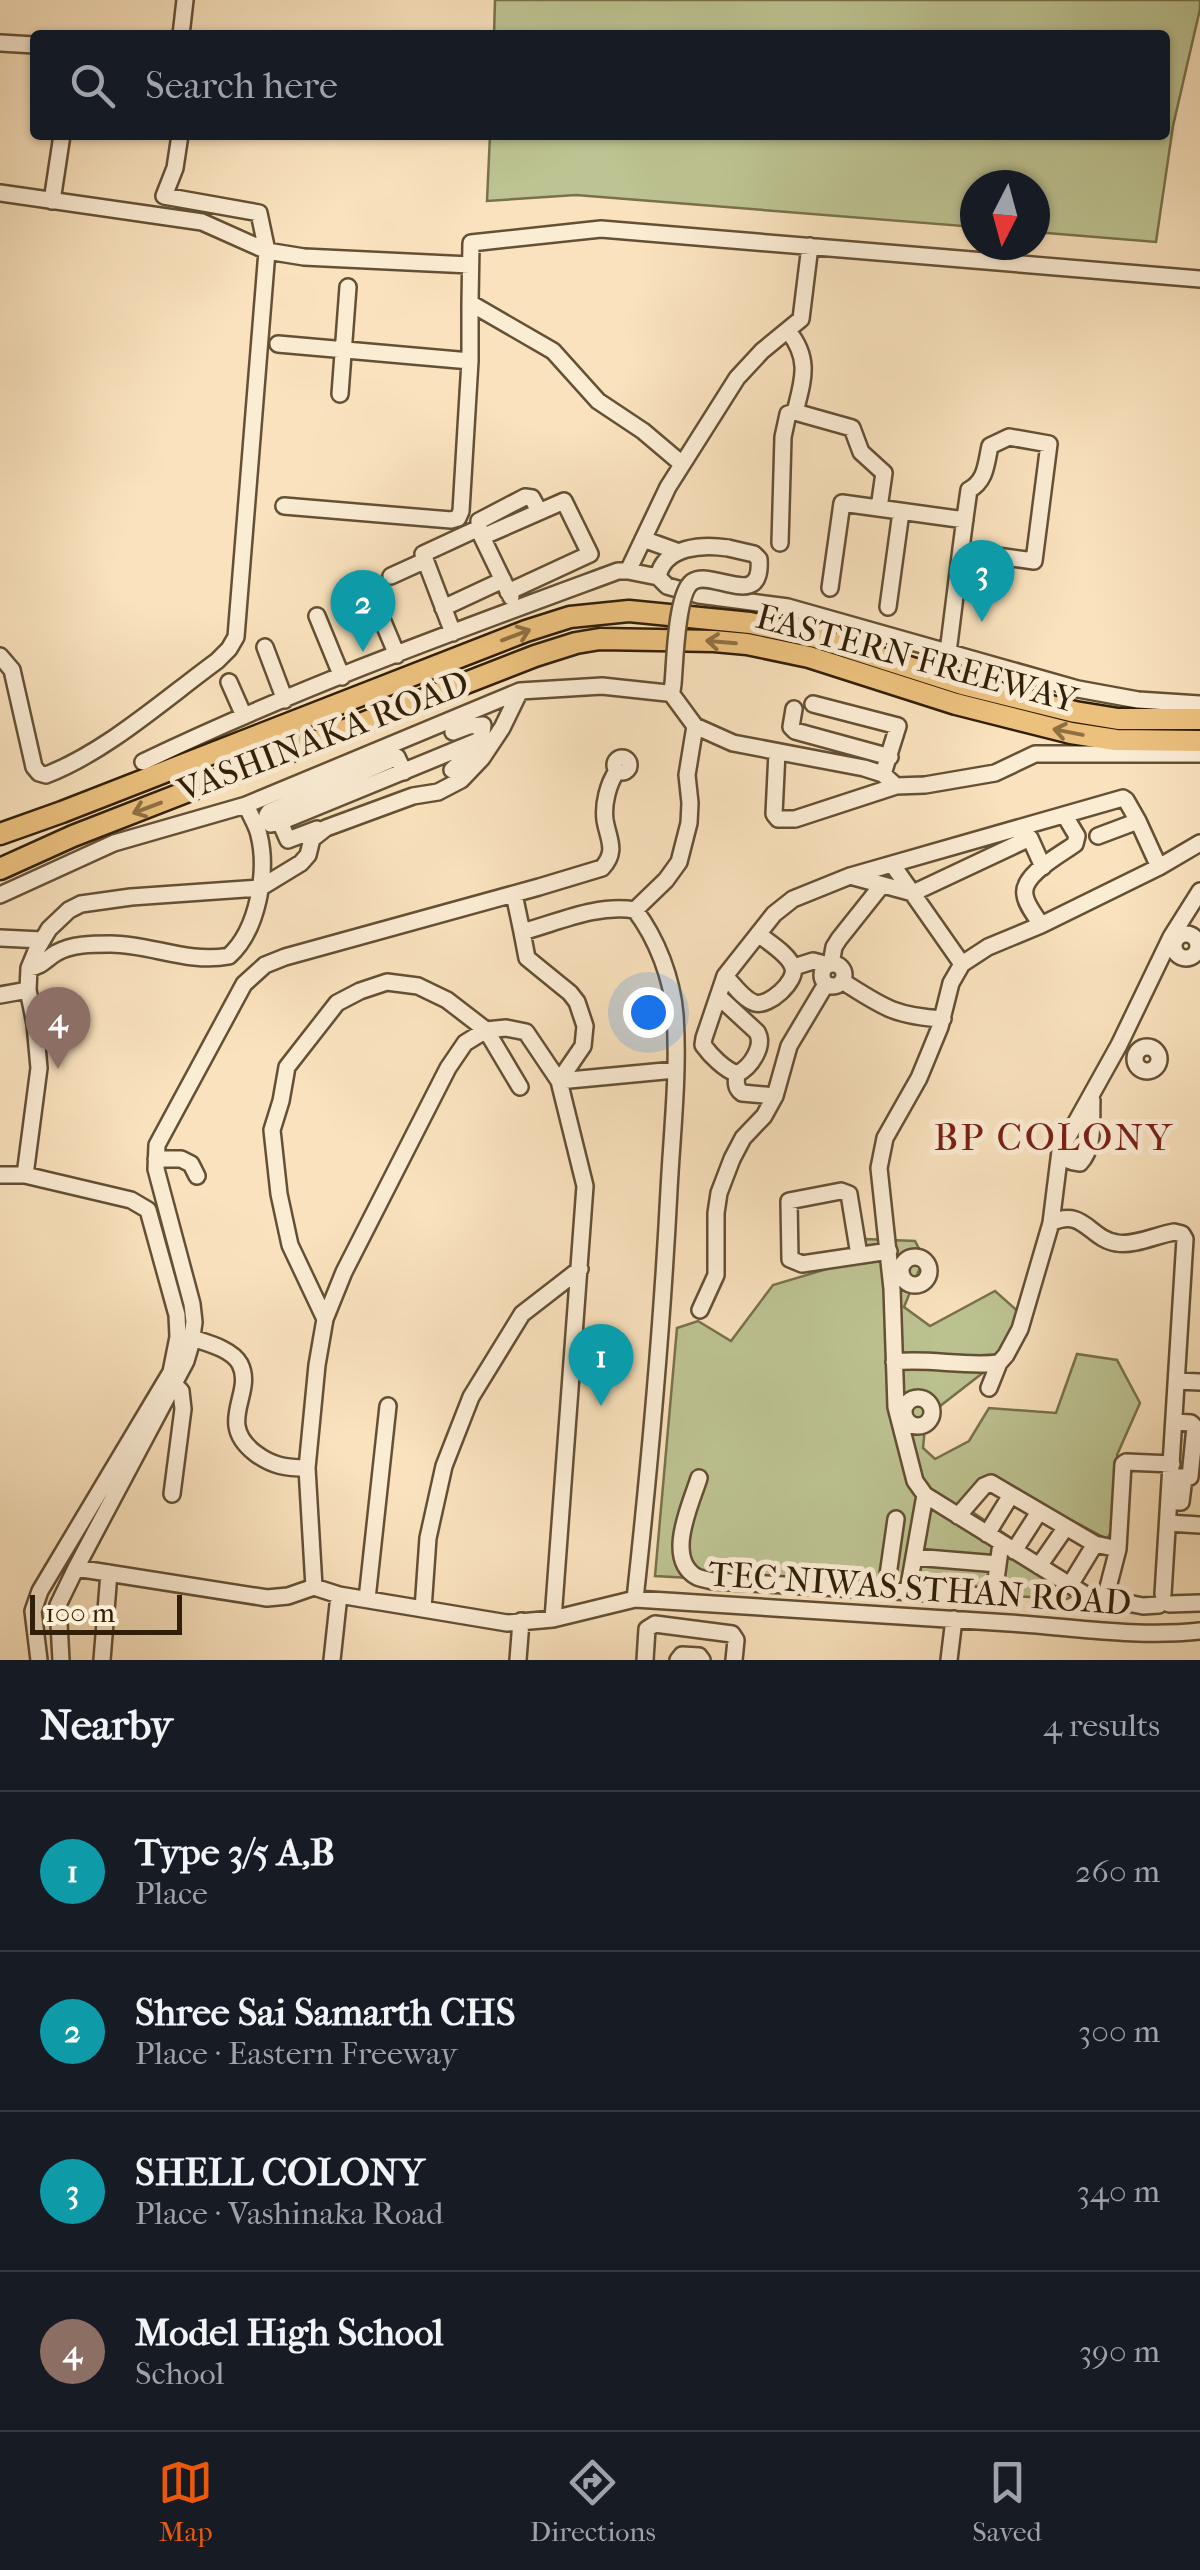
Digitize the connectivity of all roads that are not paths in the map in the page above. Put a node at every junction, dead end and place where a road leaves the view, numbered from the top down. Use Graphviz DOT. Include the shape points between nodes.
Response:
graph roads {
  1 [pos="185,0"];
  2 [pos="182,30"];
  3 [pos="0,43"];
  4 [pos="30,45"];
  5 [pos="61,140"];
  6 [pos="179,140"];
  7 [pos="0,193"];
  8 [pos="52,201"];
  9 [pos="810,246"];
  10 [pos="267,250"];
  11 [pos="470,265"];
  12 [pos="1200,279"];
  13 [pos="348,286"];
  14 [pos="470,303"];
  15 [pos="788,331"];
  16 [pos="278,344"];
  17 [pos="342,351"];
  18 [pos="470,362"];
  19 [pos="340,394"];
  20 [pos="795,412"];
  21 [pos="682,464"];
  22 [pos="284,506"];
  23 [pos="879,508"];
  24 [pos="901,512"];
  25 [pos="964,520"];
  26 [pos="480,532"];
  27 [pos="643,539"];
  28 [pos="780,543"];
  29 [pos="960,551"];
  30 [pos="679,552"];
  31 [pos="424,561"];
  32 [pos="628,570"];
  33 [pos="391,576"];
  34 [pos="658,577"];
  35 [pos="572,579"];
  36 [pos="830,588"];
  37 [pos="508,591"];
  38 [pos="373,598"];
  39 [pos="888,607"];
  40 [pos="443,608"];
  41 [pos="316,616"];
  42 [pos="452,629"];
  43 [pos="265,646"];
  44 [pos="948,652"];
  45 [pos="397,655"];
  46 [pos="0,656"];
  47 [pos="342,677"];
  48 [pos="230,682"];
  49 [pos="672,688"];
  50 [pos="520,691"];
  51 [pos="284,697"];
  52 [pos="813,704"];
  53 [pos="1200,704"];
  54 [pos="794,710"];
  55 [pos="243,712"];
  56 [pos="1200,720"];
  57 [pos="458,726"];
  58 [pos="695,726"];
  59 [pos="480,740"];
  60 [pos="1200,741"];
  61 [pos="778,752"];
  62 [pos="1200,754"];
  63 [pos="890,757"];
  64 [pos="395,759"];
  65 [pos="143,762"];
  66 [pos="452,770"];
  67 [pos="617,770"];
  68 [pos="883,774"];
  69 [pos="896,786"];
  70 [pos="306,788"];
  71 [pos="331,801"];
  72 [pos="246,806"];
  73 [pos="1068,821"];
  74 [pos="1138,821"];
  75 [pos="269,824"];
  76 [pos="1027,832"];
  77 [pos="0,834"];
  78 [pos="1098,836"];
  79 [pos="1200,843"];
  80 [pos="930,852"];
  81 [pos="892,864"];
  82 [pos="1159,866"];
  83 [pos="1042,868"];
  84 [pos="0,869"];
  85 [pos="850,876"];
  86 [pos="944,879"];
  87 [pos="882,885"];
  88 [pos="260,888"];
  89 [pos="1200,891"];
  90 [pos="913,893"];
  91 [pos="514,894"];
  92 [pos="0,895"];
  93 [pos="635,910"];
  94 [pos="1041,924"];
  95 [pos="522,932"];
  96 [pos="758,934"];
  97 [pos="0,938"];
  98 [pos="42,940"];
  99 [pos="829,964"];
  100 [pos="962,964"];
  101 [pos="794,967"];
  102 [pos="29,968"];
  103 [pos="725,976"];
  104 [pos="834,982"];
  105 [pos="28,990"];
  106 [pos="0,995"];
  107 [pos="718,996"];
  108 [pos="943,1019"];
  109 [pos="486,1030"];
  110 [pos="1119,1045"];
  111 [pos="1137,1052"];
  112 [pos="676,1070"];
  113 [pos="737,1074"];
  114 [pos="559,1081"];
  115 [pos="520,1086"];
  116 [pos="775,1096"];
  117 [pos="1092,1096"];
  118 [pos="1060,1152"];
  119 [pos="156,1159"];
  120 [pos="0,1175"];
  121 [pos="25,1175"];
  122 [pos="197,1176"];
  123 [pos="1051,1223"];
  124 [pos="859,1255"];
  125 [pos="889,1255"];
  126 [pos="908,1259"];
  127 [pos="580,1269"];
  128 [pos="1192,1280"];
  129 [pos="900,1285"];
  130 [pos="700,1310"];
  131 [pos="325,1319"];
  132 [pos="192,1338"];
  133 [pos="1180,1340"];
  134 [pos="1200,1342"];
  135 [pos="894,1362"];
  136 [pos="999,1363"];
  137 [pos="1200,1380"];
  138 [pos="1177,1382"];
  139 [pos="175,1385"];
  140 [pos="989,1388"];
  141 [pos="1198,1400"];
  142 [pos="388,1406"];
  143 [pos="307,1468"];
  144 [pos="1175,1473"];
  145 [pos="699,1478"];
  146 [pos="172,1494"];
  147 [pos="924,1495"];
  148 [pos="1012,1496"];
  149 [pos="1039,1512"];
  150 [pos="958,1516"];
  151 [pos="896,1519"];
  152 [pos="1168,1524"];
  153 [pos="1200,1525"];
  154 [pos="1066,1527"];
  155 [pos="1001,1543"];
  156 [pos="1095,1544"];
  157 [pos="892,1547"];
  158 [pos="1118,1549"];
  159 [pos="915,1554"];
  160 [pos="998,1564"];
  161 [pos="1039,1566"];
  162 [pos="76,1568"];
  163 [pos="109,1573"];
  164 [pos="887,1582"];
  165 [pos="1070,1585"];
  166 [pos="314,1587"];
  167 [pos="908,1591"];
  168 [pos="339,1595"];
  169 [pos="368,1599"];
  170 [pos="635,1599"];
  171 [pos="1105,1599"];
  172 [pos="1163,1601"];
  173 [pos="1200,1603"];
  174 [pos="424,1609"];
  175 [pos="552,1619"];
  176 [pos="954,1619"];
  177 [pos="522,1621"];
  178 [pos="1200,1631"];
  179 [pos="39,1660"];
  180 [pos="61,1660"];
  181 [pos="102,1660"];
  182 [pos="332,1660"];
  183 [pos="518,1660"];
  184 [pos="644,1660"];
  185 [pos="678,1660"];
  186 [pos="702,1660"];
  187 [pos="734,1660"];
  188 [pos="949,1660"];
  1 -- 2 [label="street"];
  3 -- 4 [label="street"];
  5 -- 8 [label="street"];
  6 -- 10 [label="street" via="164,196 259,213"];
  7 -- 8 [label="street"];
  8 -- 10 [label="street" via="202,222"];
  9 -- 11 [label="street" via="601,229 471,243"];
  9 -- 12 [label="street"];
  9 -- 15 [label="street" via="801,318"];
  10 -- 11 [label="street"];
  10 -- 46 [label="street" via="240,618 229,649 104,744 46,776 34,767 12,670"];
  11 -- 14 [label="street"];
  13 -- 17 [label="street"];
  14 -- 18 [label="street"];
  14 -- 21 [label="street" via="553,351 598,401"];
  15 -- 20 [label="street" via="806,372"];
  15 -- 21 [label="street" via="737,378"];
  16 -- 17 [label="street"];
  17 -- 18 [label="street"];
  17 -- 19 [label="street"];
  18 -- 22 [label="street" via="458,518"];
  20 -- 23 [label="street" via="852,428 860,452 884,473"];
  20 -- 28 [label="street" via="788,414 784,438"];
  21 -- 27 [label="street"];
  23 -- 24 [label="street"];
  23 -- 36 [label="street" via="842,503"];
  24 -- 25 [label="street"];
  24 -- 39 [label="street"];
  25 -- 29 [label="street"];
  25 -- 29 [label="street" via="969,490 982,480 990,446 1009,437 1049,444 1034,561"];
  26 -- 31 [label="street" via="426,552"];
  26 -- 37 [label="street"];
  26 -- 37 [label="street" via="566,503 590,554"];
  27 -- 30 [label="street"];
  27 -- 32 [label="street"];
  29 -- 44 [label="street"];
  30 -- 34 [label="street"];
  30 -- 49 [label="street, bridge" via="694,547 754,554 758,574 738,586 700,578 687,587"];
  31 -- 33 [label="street"];
  31 -- 40 [label="street"];
  32 -- 34 [label="street"];
  32 -- 42 [label="street"];
  34 -- 44 [label="street" via="698,595 788,607"];
  35 -- 37 [label="street"];
  37 -- 40 [label="street"];
  37 -- 42 [label="street"];
  38 -- 45 [label="street"];
  40 -- 42 [label="street"];
  41 -- 47 [label="street"];
  42 -- 45 [label="street"];
  43 -- 51 [label="street"];
  44 -- 53 [label="street" via="1078,689"];
  45 -- 47 [label="street"];
  47 -- 51 [label="street"];
  48 -- 55 [label="street"];
  49 -- 50 [label="street, VASHINAKA ROAD"];
  49 -- 58 [label="street"];
  50 -- 57 [label="street, VASHINAKA ROAD"];
  50 -- 88 [label="street" via="482,758 460,780 326,828 301,863"];
  51 -- 55 [label="street"];
  52 -- 63 [label="street" via="896,724"];
  54 -- 63 [label="street" via="795,731"];
  55 -- 65 [label="street"];
  77 -- 56 [label="highway, EASTERN FREEWAY, one-way" via="526,631 597,612 750,623 1075,712"];
  57 -- 59 [label="street" via="483,725"];
  57 -- 64 [label="street, VASHINAKA ROAD"];
  58 -- 61 [label="street"];
  58 -- 93 [label="street" via="686,774 689,823 679,862"];
  59 -- 64 [label="street"];
  59 -- 66 [label="street"];
  60 -- 84 [label="highway, EASTERN FREEWAY, one-way" via="1071,734 747,644 600,639 535,656"];
  61 -- 68 [label="street"];
  61 -- 69 [label="street" via="778,819"];
  62 -- 69 [label="street" via="1035,754 995,773"];
  63 -- 68 [label="street"];
  64 -- 70 [label="street, VASHINAKA ROAD"];
  64 -- 71 [label="street"];
  67 -- 91 [label="street" via="605,807 608,862"];
  68 -- 69 [label="street"];
  70 -- 72 [label="street, VASHINAKA ROAD"];
  70 -- 75 [label="street" via="269,812"];
  71 -- 75 [label="street"];
  71 -- 75 [label="street" via="346,818 290,840"];
  72 -- 75 [label="street"];
  72 -- 92 [label="street, VASHINAKA ROAD" via="114,843"];
  73 -- 83 [label="street" via="1076,844"];
  74 -- 76 [label="street" via="1122,798"];
  74 -- 78 [label="street"];
  74 -- 82 [label="street"];
  75 -- 88 [label="street"];
  76 -- 80 [label="street"];
  76 -- 83 [label="street"];
  76 -- 86 [label="street"];
  79 -- 82 [label="street"];
  80 -- 81 [label="street"];
  80 -- 86 [label="street"];
  81 -- 85 [label="street"];
  81 -- 90 [label="street"];
  82 -- 94 [label="street"];
  83 -- 94 [label="street" via="1029,878 1025,897"];
  85 -- 87 [label="street"];
  85 -- 96 [label="street" via="793,900"];
  86 -- 90 [label="street"];
  87 -- 90 [label="street"];
  87 -- 99 [label="street" via="838,940"];
  88 -- 98 [label="street" via="82,904"];
  88 -- 102 [label="street" via="247,930 225,958 88,945"];
  89 -- 110 [label="street"];
  90 -- 100 [label="street"];
  91 -- 95 [label="street"];
  91 -- 119 [label="street" via="265,965 227,1014 157,1145"];
  93 -- 95 [label="street" via="594,910"];
  93 -- 112 [label="street" via="653,934 667,976"];
  94 -- 100 [label="street"];
  95 -- 114 [label="street" via="528,958 570,994 585,1026 583,1046"];
  96 -- 101 [label="street"];
  96 -- 103 [label="street"];
  97 -- 98 [label="street"];
  98 -- 102 [label="street"];
  99 -- 101 [label="street" via="813,960"];
  99 -- 104 [label="street" via="822,974"];
  100 -- 108 [label="street"];
  101 -- 103 [label="street" via="782,990 764,1004 751,1003"];
  102 -- 105 [label="street"];
  103 -- 107 [label="street"];
  104 -- 108 [label="street" via="889,1010"];
  104 -- 116 [label="street" via="788,1046"];
  105 -- 106 [label="street"];
  105 -- 121 [label="street" via="39,1068"];
  107 -- 113 [label="street" via="703,1045"];
  107 -- 113 [label="street" via="761,1039"];
  108 -- 125 [label="street" via="880,1153"];
  109 -- 114 [label="street" via="526,1032"];
  109 -- 115 [label="street"];
  109 -- 131 [label="street" via="465,1043 448,1068"];
  109 -- 131 [label="street" via="447,1000 418,986 387,982 337,1003 287,1067 272,1130 279,1194 290,1245"];
  110 -- 111 [label="street"];
  110 -- 117 [label="street"];
  112 -- 114 [label="street"];
  112 -- 170 [label="street" via="656,1407"];
  113 -- 116 [label="street" via="738,1090"];
  114 -- 127 [label="street" via="585,1186"];
  116 -- 130 [label="street" via="736,1148 720,1193 716,1275"];
  117 -- 118 [label="street"];
  117 -- 118 [label="street" via="1090,1150 1080,1163"];
  118 -- 123 [label="street"];
  119 -- 122 [label="street" via="181,1159"];
  119 -- 132 [label="street" via="192,1304"];
  120 -- 121 [label="street"];
  121 -- 179 [label="street" via="148,1210 178,1316 171,1372 35,1602"];
  123 -- 128 [label="street" via="1075,1218 1122,1244 1182,1234"];
  123 -- 136 [label="street" via="1020,1329"];
  124 -- 124 [label="street" via="793,1262 789,1201 849,1194"];
  124 -- 125 [label="street"];
  125 -- 126 [label="street"];
  125 -- 129 [label="street"];
  126 -- 129 [label="street"];
  126 -- 129 [label="street" via="922,1258 929,1270 923,1282"];
  127 -- 174 [label="street" via="522,1314 471,1397 444,1466 428,1538"];
  127 -- 175 [label="street"];
  128 -- 133 [label="street"];
  129 -- 135 [label="street"];
  131 -- 143 [label="street"];
  132 -- 139 [label="street"];
  132 -- 143 [label="street" via="239,1361 238,1436 271,1464"];
  133 -- 134 [label="street"];
  133 -- 138 [label="street"];
  135 -- 136 [label="street"];
  135 -- 147 [label="street" via="915,1481"];
  136 -- 140 [label="street"];
  137 -- 138 [label="street"];
  137 -- 141 [label="street"];
  138 -- 144 [label="street"];
  139 -- 146 [label="street" via="182,1409"];
  139 -- 162 [label="street"];
  142 -- 169 [label="street"];
  143 -- 166 [label="street"];
  144 -- 152 [label="street"];
  144 -- 158 [label="street" via="1123,1464"];
  145 -- 167 [label="street" via="681,1555 696,1576"];
  147 -- 150 [label="street"];
  147 -- 159 [label="street"];
  148 -- 149 [label="street"];
  148 -- 150 [label="street" via="988,1483"];
  148 -- 155 [label="street"];
  149 -- 154 [label="street"];
  149 -- 155 [label="street"];
  150 -- 155 [label="street"];
  151 -- 157 [label="street"];
  152 -- 153 [label="street"];
  152 -- 172 [label="street"];
  154 -- 156 [label="street"];
  154 -- 161 [label="street"];
  155 -- 160 [label="street"];
  155 -- 161 [label="street"];
  156 -- 158 [label="street"];
  156 -- 165 [label="street"];
  157 -- 159 [label="street"];
  157 -- 164 [label="street"];
  158 -- 171 [label="street"];
  159 -- 160 [label="street"];
  159 -- 167 [label="street"];
  160 -- 167 [label="street" via="990,1595"];
  161 -- 165 [label="street"];
  162 -- 163 [label="street"];
  162 -- 180 [label="street" via="58,1605"];
  163 -- 166 [label="street" via="268,1598"];
  163 -- 181 [label="street"];
  165 -- 171 [label="street"];
  166 -- 168 [label="street, TEC NIWAS STHAN ROAD"];
  168 -- 169 [label="street, TEC NIWAS STHAN ROAD"];
  168 -- 182 [label="street"];
  169 -- 174 [label="street, TEC NIWAS STHAN ROAD"];
  170 -- 175 [label="street, TEC NIWAS STHAN ROAD"];
  170 -- 176 [label="street, TEC NIWAS STHAN ROAD"];
  171 -- 172 [label="street" via="1144,1606"];
  172 -- 173 [label="street"];
  174 -- 177 [label="street, TEC NIWAS STHAN ROAD"];
  175 -- 177 [label="street, TEC NIWAS STHAN ROAD"];
  176 -- 178 [label="street, TEC NIWAS STHAN ROAD" via="1138,1634"];
  176 -- 188 [label="street"];
  177 -- 183 [label="street"];
  184 -- 187 [label="street" via="648,1629 655,1624 732,1634"];
  185 -- 186 [label="street"];
}
